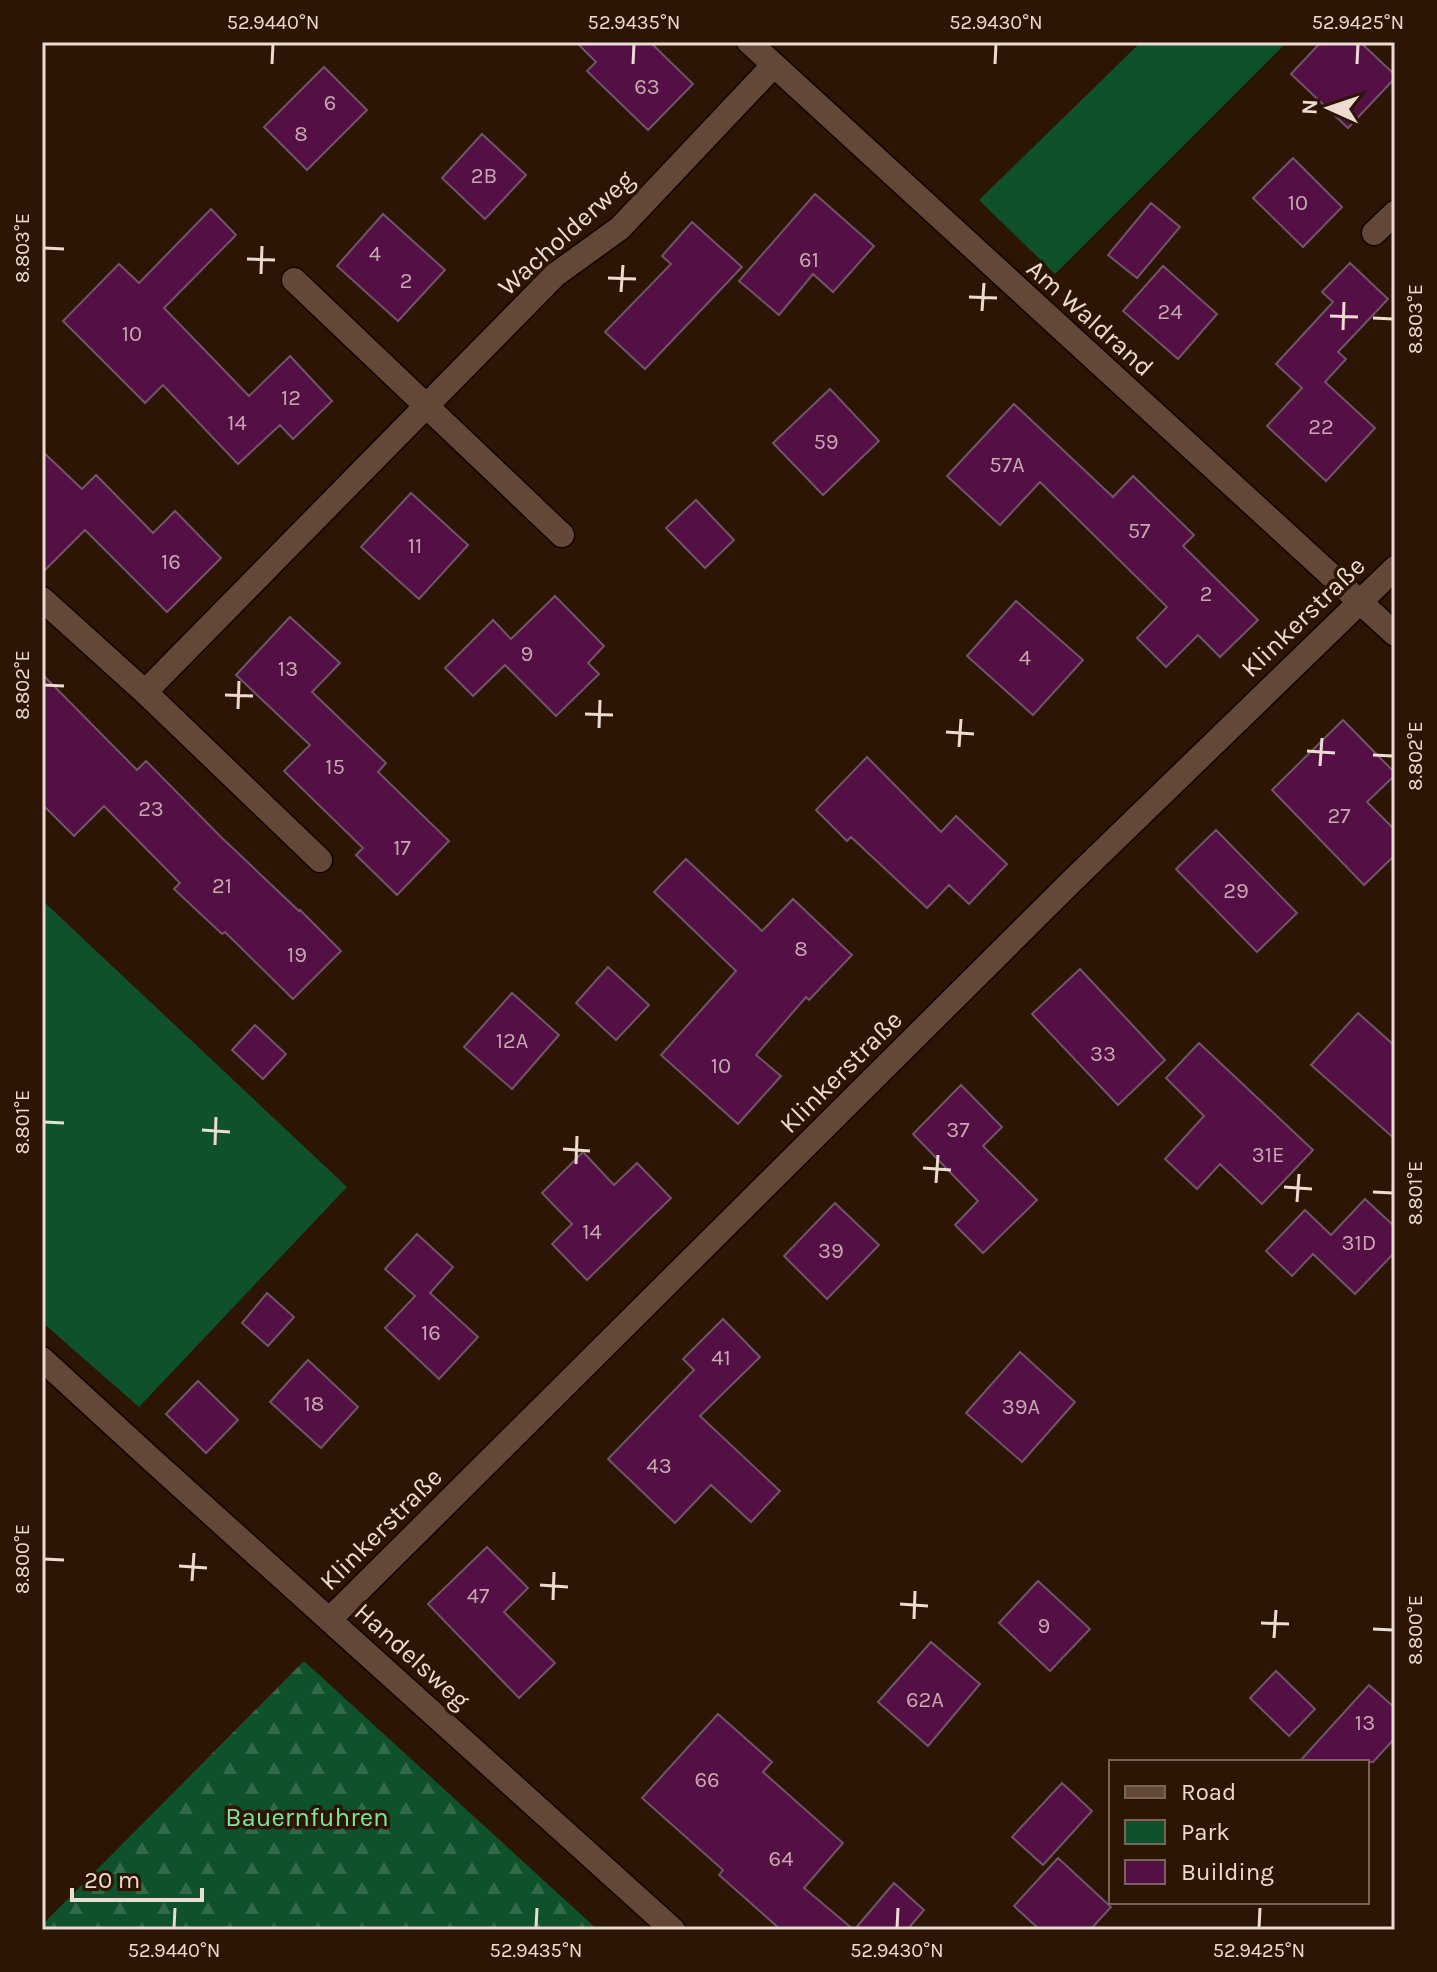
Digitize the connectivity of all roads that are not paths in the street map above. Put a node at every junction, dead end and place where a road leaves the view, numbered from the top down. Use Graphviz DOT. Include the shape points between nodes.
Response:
graph roads {
  1 [pos="749,42"];
  2 [pos="774,65"];
  3 [pos="1395,213"];
  4 [pos="1374,233"];
  5 [pos="294,280"];
  6 [pos="425,406"];
  7 [pos="562,535"];
  8 [pos="1395,568"];
  9 [pos="42,599"];
  10 [pos="1359,602"];
  11 [pos="1395,634"];
  12 [pos="145,692"];
  13 [pos="320,860"];
  14 [pos="42,1359"];
  15 [pos="330,1619"];
  16 [pos="673,1930"];
  1 -- 2 [label="street, Am Waldrand"];
  2 -- 6 [label="street, Wacholderweg" via="620,228 555,275"];
  2 -- 10 [label="street, Am Waldrand"];
  3 -- 4 [label="street"];
  5 -- 6 [label="street"];
  6 -- 7 [label="street"];
  6 -- 12 [label="street, Wacholderweg"];
  8 -- 10 [label="street, Klinkerstraße"];
  9 -- 12 [label="street"];
  10 -- 11 [label="street, Am Waldrand"];
  10 -- 15 [label="street, Klinkerstraße"];
  12 -- 13 [label="street"];
  14 -- 15 [label="street, Handelsweg"];
  15 -- 16 [label="street, Handelsweg"];
}
